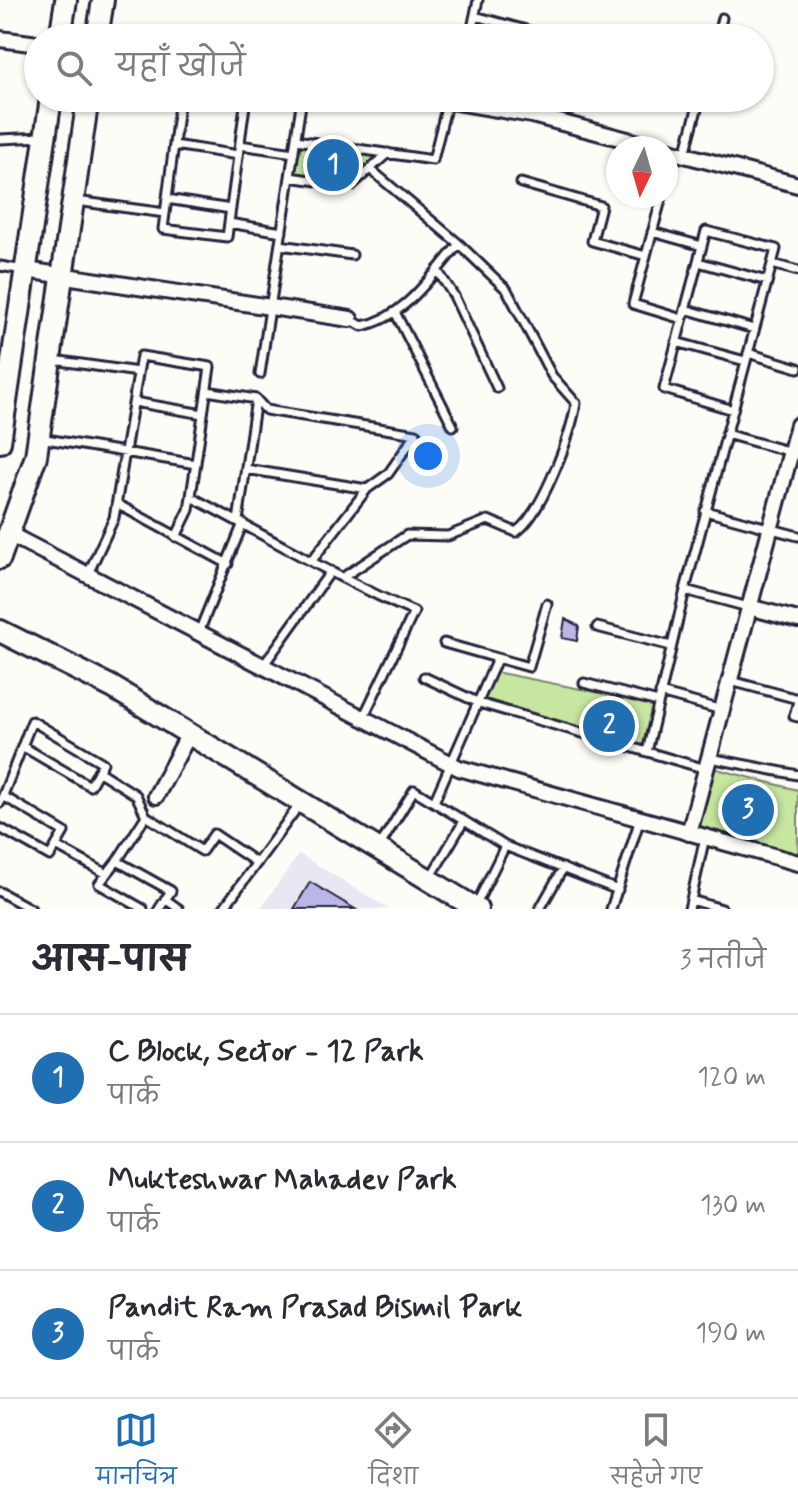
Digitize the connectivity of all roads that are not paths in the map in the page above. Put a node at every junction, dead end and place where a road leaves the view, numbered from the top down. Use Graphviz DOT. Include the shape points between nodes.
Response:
graph roads {
  1 [pos="66,0"];
  2 [pos="103,0"];
  3 [pos="478,0"];
  4 [pos="475,16"];
  5 [pos="722,18"];
  6 [pos="62,24"];
  7 [pos="99,24"];
  8 [pos="473,24"];
  9 [pos="504,24"];
  10 [pos="720,24"];
  11 [pos="0,39"];
  12 [pos="24,42"];
  13 [pos="49,112"];
  14 [pos="86,112"];
  15 [pos="178,112"];
  16 [pos="244,112"];
  17 [pos="300,112"];
  18 [pos="446,112"];
  19 [pos="516,112"];
  20 [pos="693,112"];
  21 [pos="45,136"];
  22 [pos="612,136"];
  23 [pos="0,139"];
  24 [pos="296,140"];
  25 [pos="678,144"];
  26 [pos="174,145"];
  27 [pos="240,145"];
  28 [pos="294,153"];
  29 [pos="388,153"];
  30 [pos="678,153"];
  31 [pos="238,155"];
  32 [pos="370,169"];
  33 [pos="290,177"];
  34 [pos="521,183"];
  35 [pos="798,185"];
  36 [pos="167,199"];
  37 [pos="72,201"];
  38 [pos="659,208"];
  39 [pos="231,209"];
  40 [pos="165,213"];
  41 [pos="229,223"];
  42 [pos="282,232"];
  43 [pos="652,232"];
  44 [pos="459,244"];
  45 [pos="280,245"];
  46 [pos="702,246"];
  47 [pos="352,255"];
  48 [pos="646,256"];
  49 [pos="698,262"];
  50 [pos="772,264"];
  51 [pos="0,266"];
  52 [pos="26,270"];
  53 [pos="437,270"];
  54 [pos="798,271"];
  55 [pos="62,276"];
  56 [pos="767,281"];
  57 [pos="272,307"];
  58 [pos="685,309"];
  59 [pos="395,312"];
  60 [pos="350,319"];
  61 [pos="682,319"];
  62 [pos="754,329"];
  63 [pos="676,342"];
  64 [pos="747,357"];
  65 [pos="50,360"];
  66 [pos="798,368"];
  67 [pos="138,372"];
  68 [pos="260,374"];
  69 [pos="497,388"];
  70 [pos="207,391"];
  71 [pos="4,394"];
  72 [pos="256,399"];
  73 [pos="134,402"];
  74 [pos="733,410"];
  75 [pos="203,414"];
  76 [pos="798,425"];
  77 [pos="453,426"];
  78 [pos="726,434"];
  79 [pos="39,437"];
  80 [pos="0,442"];
  81 [pos="127,452"];
  82 [pos="794,453"];
  83 [pos="196,464"];
  84 [pos="246,469"];
  85 [pos="367,489"];
  86 [pos="191,497"];
  87 [pos="117,504"];
  88 [pos="705,511"];
  89 [pos="241,522"];
  90 [pos="770,528"];
  91 [pos="9,534"];
  92 [pos="798,536"];
  93 [pos="176,537"];
  94 [pos="0,558"];
  95 [pos="313,559"];
  96 [pos="228,564"];
  97 [pos="331,571"];
  98 [pos="88,574"];
  99 [pos="342,578"];
  100 [pos="685,590"];
  101 [pos="547,604"];
  102 [pos="749,607"];
  103 [pos="798,620"];
  104 [pos="597,627"];
  105 [pos="0,631"];
  106 [pos="199,632"];
  107 [pos="444,643"];
  108 [pos="671,646"];
  109 [pos="497,659"];
  110 [pos="263,666"];
  111 [pos="424,677"];
  112 [pos="730,681"];
  113 [pos="584,683"];
  114 [pos="660,693"];
  115 [pos="798,700"];
  116 [pos="658,702"];
  117 [pos="479,703"];
  118 [pos="722,710"];
  119 [pos="798,717"];
  120 [pos="363,718"];
  121 [pos="189,734"];
  122 [pos="22,746"];
  123 [pos="647,752"];
  124 [pos="708,764"];
  125 [pos="453,765"];
  126 [pos="98,771"];
  127 [pos="798,775"];
  128 [pos="156,796"];
  129 [pos="1,799"];
  130 [pos="301,802"];
  131 [pos="434,802"];
  132 [pos="146,816"];
  133 [pos="640,819"];
  134 [pos="464,821"];
  135 [pos="0,828"];
  136 [pos="689,833"];
  137 [pos="705,837"];
  138 [pos="56,846"];
  139 [pos="505,846"];
  140 [pos="378,849"];
  141 [pos="117,861"];
  142 [pos="257,863"];
  143 [pos="798,863"];
  144 [pos="563,868"];
  145 [pos="105,873"];
  146 [pos="429,880"];
  147 [pos="618,890"];
  148 [pos="0,892"];
  149 [pos="165,899"];
  150 [pos="691,900"];
  151 [pos="476,908"];
  152 [pos="31,909"];
  153 [pos="143,909"];
  154 [pos="159,909"];
  155 [pos="179,909"];
  156 [pos="223,909"];
  157 [pos="540,909"];
  158 [pos="611,909"];
  159 [pos="689,909"];
  160 [pos="722,909"];
  1 -- 6 [label="street"];
  2 -- 7 [label="street"];
  3 -- 4 [label="lane"];
  4 -- 8 [label="lane"];
  4 -- 9 [label="lane"];
  5 -- 10 [label="lane"];
  11 -- 12 [label="street"];
  13 -- 21 [label="street"];
  14 -- 37 [label="street"];
  15 -- 26 [label="lane"];
  16 -- 27 [label="lane"];
  17 -- 24 [label="lane"];
  18 -- 29 [label="lane" via="433,160"];
  19 -- 22 [label="street"];
  20 -- 25 [label="lane"];
  21 -- 23 [label="lane"];
  21 -- 52 [label="street"];
  24 -- 28 [label="lane"];
  24 -- 29 [label="lane"];
  26 -- 31 [label="lane"];
  26 -- 36 [label="lane"];
  27 -- 28 [label="lane"];
  27 -- 31 [label="lane"];
  28 -- 33 [label="lane"];
  29 -- 32 [label="lane"];
  30 -- 35 [label="street"];
  31 -- 39 [label="lane"];
  32 -- 33 [label="lane" via="351,186"];
  32 -- 44 [label="lane"];
  33 -- 42 [label="lane"];
  34 -- 48 [label="lane" via="601,206 592,241"];
  36 -- 39 [label="lane"];
  36 -- 40 [label="lane"];
  37 -- 40 [label="lane"];
  37 -- 55 [label="street"];
  38 -- 43 [label="lane"];
  39 -- 41 [label="lane"];
  40 -- 41 [label="lane" via="163,229 227,237"];
  41 -- 42 [label="lane"];
  42 -- 45 [label="lane"];
  43 -- 46 [label="lane"];
  43 -- 48 [label="lane"];
  44 -- 53 [label="lane"];
  44 -- 99 [label="lane" via="507,290 552,376 576,403 574,418 528,524 516,532 488,520 448,536 407,535"];
  45 -- 47 [label="lane"];
  45 -- 57 [label="lane"];
  46 -- 49 [label="lane"];
  46 -- 50 [label="lane" via="706,231 776,249"];
  48 -- 61 [label="lane" via="633,304"];
  49 -- 56 [label="lane"];
  49 -- 58 [label="lane"];
  50 -- 54 [label="lane"];
  50 -- 56 [label="lane"];
  51 -- 52 [label="lane"];
  52 -- 55 [label="street"];
  52 -- 71 [label="street"];
  53 -- 59 [label="lane"];
  53 -- 69 [label="lane"];
  55 -- 57 [label="street"];
  55 -- 65 [label="street"];
  56 -- 62 [label="lane"];
  57 -- 60 [label="street"];
  57 -- 68 [label="lane"];
  58 -- 61 [label="lane"];
  58 -- 62 [label="lane"];
  59 -- 60 [label="lane" via="376,324 362,326"];
  59 -- 77 [label="lane"];
  61 -- 63 [label="lane"];
  62 -- 64 [label="lane"];
  63 -- 64 [label="lane"];
  63 -- 74 [label="lane" via="664,389"];
  64 -- 66 [label="lane"];
  64 -- 74 [label="lane"];
  65 -- 67 [label="lane"];
  65 -- 79 [label="street"];
  67 -- 70 [label="lane" via="141,356 210,367"];
  67 -- 73 [label="lane"];
  70 -- 72 [label="lane"];
  70 -- 75 [label="lane"];
  71 -- 80 [label="street"];
  72 -- 84 [label="lane"];
  72 -- 85 [label="lane" via="266,410 416,434 388,474"];
  73 -- 75 [label="lane"];
  73 -- 81 [label="lane"];
  74 -- 78 [label="lane"];
  75 -- 83 [label="lane"];
  76 -- 82 [label="street"];
  78 -- 82 [label="lane"];
  78 -- 88 [label="lane"];
  79 -- 81 [label="lane"];
  79 -- 91 [label="street"];
  81 -- 83 [label="lane"];
  81 -- 87 [label="lane"];
  82 -- 90 [label="street"];
  83 -- 86 [label="lane"];
  84 -- 85 [label="lane"];
  84 -- 89 [label="lane"];
  85 -- 95 [label="lane"];
  86 -- 89 [label="lane"];
  86 -- 93 [label="lane"];
  87 -- 93 [label="lane"];
  87 -- 98 [label="lane"];
  88 -- 90 [label="lane"];
  88 -- 100 [label="lane"];
  89 -- 95 [label="lane"];
  89 -- 96 [label="lane"];
  90 -- 92 [label="lane"];
  90 -- 102 [label="street"];
  91 -- 94 [label="street"];
  91 -- 98 [label="street"];
  93 -- 96 [label="lane"];
  95 -- 97 [label="lane"];
  96 -- 106 [label="lane"];
  97 -- 99 [label="lane"];
  97 -- 110 [label="lane"];
  98 -- 106 [label="street"];
  99 -- 120 [label="lane" via="414,612"];
  100 -- 102 [label="lane"];
  100 -- 108 [label="lane"];
  101 -- 109 [label="lane" via="529,667"];
  102 -- 103 [label="street"];
  102 -- 112 [label="street"];
  104 -- 108 [label="lane"];
  105 -- 121 [label="street" via="112,687"];
  106 -- 110 [label="street"];
  107 -- 109 [label="lane"];
  108 -- 114 [label="lane"];
  109 -- 117 [label="lane"];
  110 -- 120 [label="street"];
  111 -- 117 [label="lane"];
  112 -- 115 [label="lane"];
  112 -- 118 [label="street"];
  113 -- 116 [label="lane"];
  114 -- 116 [label="lane"];
  114 -- 118 [label="lane"];
  115 -- 119 [label="lane"];
  116 -- 123 [label="lane"];
  117 -- 123 [label="lane"];
  117 -- 125 [label="lane"];
  118 -- 124 [label="street"];
  120 -- 125 [label="street"];
  121 -- 128 [label="street"];
  121 -- 130 [label="street"];
  122 -- 126 [label="lane" via="90,786"];
  122 -- 126 [label="lane" via="32,721 103,763"];
  122 -- 129 [label="lane"];
  123 -- 124 [label="lane"];
  124 -- 127 [label="lane"];
  124 -- 136 [label="street"];
  125 -- 131 [label="lane"];
  125 -- 133 [label="street"];
  126 -- 132 [label="lane" via="136,795"];
  129 -- 138 [label="lane" via="64,832"];
  130 -- 140 [label="street"];
  130 -- 142 [label="lane"];
  131 -- 134 [label="lane"];
  131 -- 140 [label="lane" via="414,790"];
  132 -- 141 [label="lane"];
  132 -- 142 [label="lane" via="202,851 214,834"];
  133 -- 136 [label="street"];
  133 -- 147 [label="lane"];
  134 -- 139 [label="lane"];
  134 -- 146 [label="lane"];
  135 -- 138 [label="lane" via="50,856"];
  136 -- 137 [label="street"];
  137 -- 143 [label="street"];
  137 -- 150 [label="lane"];
  138 -- 145 [label="lane"];
  139 -- 144 [label="lane"];
  139 -- 151 [label="lane"];
  140 -- 146 [label="street"];
  141 -- 145 [label="lane"];
  141 -- 149 [label="lane" via="171,891"];
  142 -- 156 [label="lane"];
  144 -- 147 [label="lane"];
  144 -- 157 [label="lane"];
  145 -- 153 [label="lane" via="99,884"];
  146 -- 151 [label="street"];
  147 -- 158 [label="lane"];
  148 -- 152 [label="lane"];
  149 -- 154 [label="lane"];
  149 -- 155 [label="lane"];
  150 -- 159 [label="lane"];
  150 -- 160 [label="lane"];
}
